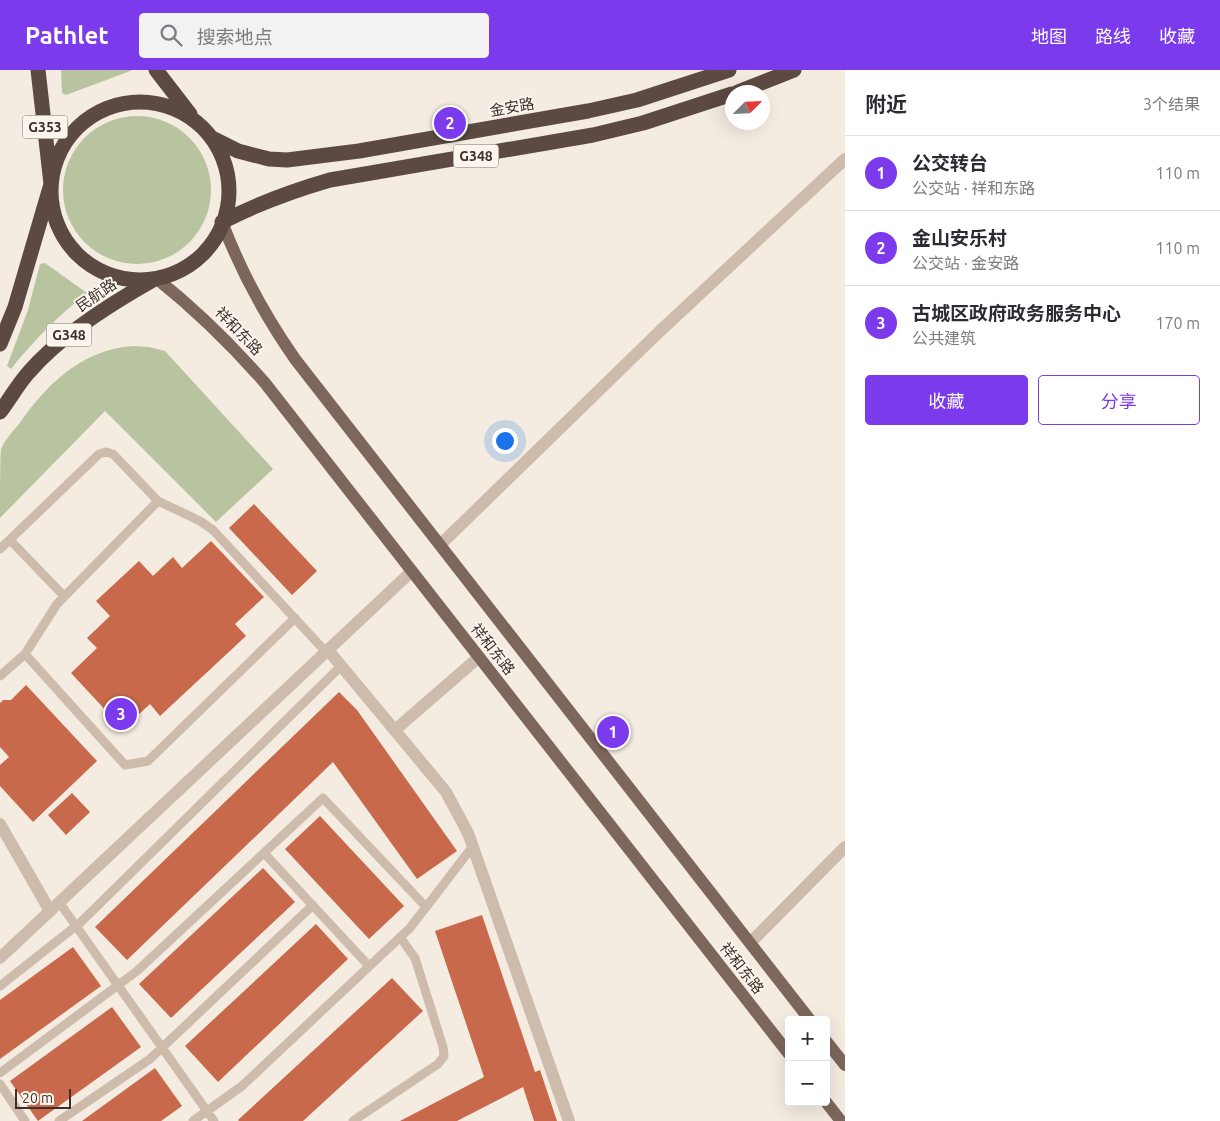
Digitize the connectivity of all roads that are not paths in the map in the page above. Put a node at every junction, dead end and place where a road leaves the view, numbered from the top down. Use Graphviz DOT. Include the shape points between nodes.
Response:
graph roads {
  1 [pos="38,70"];
  2 [pos="156,70"];
  3 [pos="729,70"];
  4 [pos="794,70"];
  5 [pos="710,73"];
  6 [pos="756,85"];
  7 [pos="725,96"];
  8 [pos="199,124"];
  9 [pos="210,137"];
  10 [pos="845,159"];
  11 [pos="51,184"];
  12 [pos="222,222"];
  13 [pos="156,278"];
  14 [pos="0,344"];
  15 [pos="0,412"];
  16 [pos="158,501"];
  17 [pos="10,540"];
  18 [pos="440,545"];
  19 [pos="0,550"];
  20 [pos="412,571"];
  21 [pos="64,596"];
  22 [pos="295,618"];
  23 [pos="327,651"];
  24 [pos="25,654"];
  25 [pos="479,657"];
  26 [pos="341,666"];
  27 [pos="0,676"];
  28 [pos="395,730"];
  29 [pos="0,824"];
  30 [pos="473,846"];
  31 [pos="845,847"];
  32 [pos="264,853"];
  33 [pos="313,905"];
  34 [pos="54,907"];
  35 [pos="426,907"];
  36 [pos="75,926"];
  37 [pos="400,937"];
  38 [pos="750,943"];
  39 [pos="0,958"];
  40 [pos="370,966"];
  41 [pos="118,985"];
  42 [pos="0,986"];
  43 [pos="807,1016"];
  44 [pos="830,1046"];
  45 [pos="162,1047"];
  46 [pos="785,1049"];
  47 [pos="845,1065"];
  48 [pos="0,1073"];
  49 [pos="0,1084"];
  50 [pos="829,1106"];
  51 [pos="207,1111"];
  52 [pos="25,1121"];
  53 [pos="59,1121"];
  54 [pos="193,1121"];
  55 [pos="214,1121"];
  56 [pos="353,1121"];
  57 [pos="569,1121"];
  58 [pos="841,1121"];
  1 -- 11 [label="highway, G353"];
  2 -- 8 [label="highway"];
  3 -- 5 [label="highway, 金安路 / G348"];
  4 -- 6 [label="highway"];
  5 -- 9 [label="highway, 金安路 / G348" via="637,100 588,112 359,151 286,160 254,156"];
  7 -- 12 [label="highway, G348" via="643,123 593,135 330,180 266,200"];
  8 -- 9 [label="highway, G348"];
  8 -- 11 [label="highway, G348" via="186,114 155,103 122,103 106,108 79,126 68,138 54,168"];
  9 -- 12 [label="highway, G348" via="219,151 228,183 228,200"];
  10 -- 18 [label="street" via="660,331"];
  11 -- 13 [label="highway, G348" via="53,208 61,232 81,258 109,274 140,280"];
  11 -- 14 [label="highway, G348" via="18,299"];
  12 -- 13 [label="highway, G348" via="210,245 199,257 179,270"];
  12 -- 18 [label="main road, 祥和东路" via="251,290 279,337"];
  13 -- 15 [label="highway, 民航路 / G348" via="99,313 50,352 29,371"];
  13 -- 20 [label="main road, 祥和东路" via="205,319 265,383"];
  16 -- 17 [label="lane" via="113,454 98,454"];
  16 -- 21 [label="lane"];
  16 -- 22 [label="lane" via="213,530"];
  17 -- 19 [label="lane"];
  17 -- 21 [label="lane"];
  18 -- 38 [label="main road, 祥和东路"];
  20 -- 23 [label="street"];
  20 -- 25 [label="main road, 祥和东路"];
  21 -- 24 [label="lane"];
  22 -- 23 [label="lane"];
  22 -- 24 [label="lane" via="148,761 125,766"];
  23 -- 26 [label="street"];
  23 -- 34 [label="street"];
  24 -- 27 [label="lane"];
  25 -- 28 [label="street"];
  25 -- 46 [label="main road, 祥和东路"];
  26 -- 28 [label="street"];
  26 -- 36 [label="lane"];
  28 -- 30 [label="street" via="446,792"];
  29 -- 34 [label="street"];
  30 -- 35 [label="lane"];
  30 -- 57 [label="street"];
  31 -- 38 [label="street"];
  32 -- 33 [label="lane"];
  32 -- 35 [label="lane" via="323,798"];
  32 -- 41 [label="lane"];
  33 -- 40 [label="lane"];
  33 -- 45 [label="lane"];
  34 -- 36 [label="lane"];
  34 -- 39 [label="street"];
  35 -- 37 [label="lane"];
  36 -- 41 [label="lane"];
  36 -- 42 [label="lane"];
  37 -- 40 [label="lane"];
  37 -- 56 [label="lane" via="415,958 444,1047 444,1056 438,1064"];
  38 -- 43 [label="main road, 祥和东路"];
  40 -- 51 [label="lane" via="242,1086"];
  41 -- 45 [label="lane"];
  41 -- 48 [label="lane"];
  44 -- 47 [label="main road"];
  45 -- 51 [label="lane"];
  45 -- 53 [label="lane" via="150,1059"];
  49 -- 52 [label="lane"];
  50 -- 58 [label="main road"];
  51 -- 54 [label="lane"];
  51 -- 55 [label="lane"];
}
